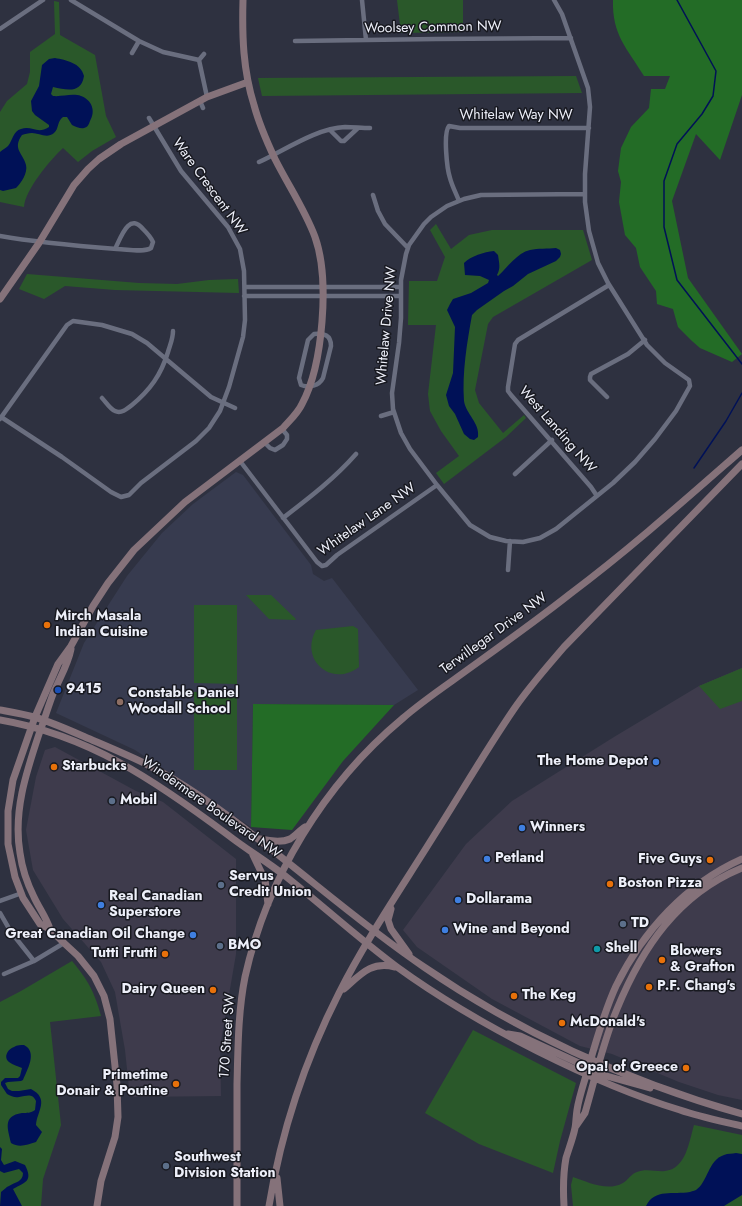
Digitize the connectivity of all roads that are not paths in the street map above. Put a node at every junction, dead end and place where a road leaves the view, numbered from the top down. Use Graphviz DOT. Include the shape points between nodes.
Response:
graph roads {
  1 [pos="43,0"];
  2 [pos="70,0"];
  3 [pos="243,0"];
  4 [pos="362,0"];
  5 [pos="554,0"];
  6 [pos="0,29"];
  7 [pos="571,38"];
  8 [pos="366,40"];
  9 [pos="139,41"];
  10 [pos="295,41"];
  11 [pos="132,53"];
  12 [pos="204,54"];
  13 [pos="199,60"];
  14 [pos="248,82"];
  15 [pos="208,97"];
  16 [pos="200,101"];
  17 [pos="203,108"];
  18 [pos="149,118"];
  19 [pos="153,126"];
  20 [pos="358,128"];
  21 [pos="370,128"];
  22 [pos="589,128"];
  23 [pos="330,130"];
  24 [pos="274,155"];
  25 [pos="259,162"];
  26 [pos="585,194"];
  27 [pos="373,195"];
  28 [pos="459,201"];
  29 [pos="0,236"];
  30 [pos="39,243"];
  31 [pos="408,248"];
  32 [pos="115,249"];
  33 [pos="609,285"];
  34 [pos="245,287"];
  35 [pos="322,287"];
  36 [pos="400,287"];
  37 [pos="244,296"];
  38 [pos="322,296"];
  39 [pos="401,296"];
  40 [pos="0,299"];
  41 [pos="173,331"];
  42 [pos="321,334"];
  43 [pos="644,340"];
  44 [pos="166,359"];
  45 [pos="310,386"];
  46 [pos="102,398"];
  47 [pos="607,398"];
  48 [pos="224,403"];
  49 [pos="235,408"];
  50 [pos="394,412"];
  51 [pos="381,416"];
  52 [pos="0,418"];
  53 [pos="282,429"];
  54 [pos="552,440"];
  55 [pos="264,442"];
  56 [pos="742,450"];
  57 [pos="356,454"];
  58 [pos="240,461"];
  59 [pos="742,464"];
  60 [pos="515,474"];
  61 [pos="437,485"];
  62 [pos="597,496"];
  63 [pos="283,518"];
  64 [pos="510,541"];
  65 [pos="508,570"];
  66 [pos="71,646"];
  67 [pos="0,710"];
  68 [pos="35,717"];
  69 [pos="0,720"];
  70 [pos="44,720"];
  71 [pos="32,726"];
  72 [pos="41,728"];
  73 [pos="309,824"];
  74 [pos="258,838"];
  75 [pos="252,854"];
  76 [pos="742,859"];
  77 [pos="287,863"];
  78 [pos="742,868"];
  79 [pos="282,873"];
  80 [pos="22,893"];
  81 [pos="0,901"];
  82 [pos="392,903"];
  83 [pos="268,904"];
  84 [pos="0,913"];
  85 [pos="50,929"];
  86 [pos="374,931"];
  87 [pos="64,943"];
  88 [pos="367,944"];
  89 [pos="411,958"];
  90 [pos="34,961"];
  91 [pos="399,968"];
  92 [pos="4,974"];
  93 [pos="339,993"];
  94 [pos="500,1032"];
  95 [pos="589,1063"];
  96 [pos="599,1064"];
  97 [pos="586,1075"];
  98 [pos="596,1076"];
  99 [pos="664,1089"];
  100 [pos="742,1114"];
  101 [pos="742,1126"];
  102 [pos="575,1128"];
  103 [pos="276,1172"];
  104 [pos="237,1187"];
  105 [pos="97,1206"];
  106 [pos="233,1206"];
  107 [pos="238,1206"];
  108 [pos="269,1206"];
  109 [pos="280,1206"];
  110 [pos="564,1206"];
  1 -- 6 [label="street"];
  2 -- 9 [label="street"];
  3 -- 14 [label="street" via="243,47"];
  4 -- 8 [label="street"];
  5 -- 7 [label="street"];
  7 -- 8 [label="street, Woolsey Common NW"];
  7 -- 22 [label="street" via="588,88"];
  8 -- 10 [label="street, Woolsey Common NW"];
  9 -- 11 [label="street"];
  9 -- 13 [label="street" via="168,53"];
  12 -- 13 [label="street"];
  13 -- 15 [label="street"];
  14 -- 15 [label="street"];
  14 -- 24 [label="street" via="263,132"];
  15 -- 16 [label="street"];
  16 -- 17 [label="street"];
  16 -- 19 [label="street"];
  18 -- 19 [label="street, Ware Crescent NW"];
  19 -- 30 [label="street" via="121,144 88,169 74,185"];
  19 -- 34 [label="street, Ware Crescent NW" via="181,171 235,238 243,263"];
  20 -- 21 [label="street"];
  20 -- 23 [label="street"];
  20 -- 23 [label="street" via="344,141"];
  22 -- 26 [label="street"];
  22 -- 28 [label="street, Whitelaw Way NW" via="449,126 446,131 447,163 449,177"];
  23 -- 24 [label="street"];
  24 -- 25 [label="street"];
  24 -- 35 [label="street" via="315,238 321,264"];
  26 -- 28 [label="street, Whitelaw Drive NW" via="481,195"];
  26 -- 33 [label="street" via="589,230 598,263"];
  27 -- 31 [label="street" via="385,224"];
  28 -- 31 [label="street, Whitelaw Drive NW" via="431,217"];
  29 -- 30 [label="street"];
  30 -- 32 [label="street"];
  30 -- 40 [label="street"];
  31 -- 36 [label="street, Whitelaw Drive NW"];
  32 -- 32 [label="street" via="148,250 153,242 140,225 133,223 126,229"];
  33 -- 43 [label="street"];
  33 -- 54 [label="street, West Landing NW" via="527,333 515,344 508,391"];
  34 -- 35 [label="street"];
  34 -- 37 [label="street, Ware Crescent NW"];
  35 -- 36 [label="street"];
  35 -- 38 [label="street"];
  36 -- 39 [label="street, Whitelaw Drive NW"];
  37 -- 38 [label="street"];
  37 -- 48 [label="street, Ware Crescent NW" via="243,337"];
  38 -- 39 [label="street"];
  38 -- 42 [label="street"];
  39 -- 50 [label="street, Whitelaw Drive NW" via="400,337 392,393"];
  41 -- 44 [label="street"];
  42 -- 45 [label="street"];
  42 -- 45 [label="street" via="327,335 331,341 328,359 321,382"];
  42 -- 45 [label="street" via="314,334 308,340 299,378 301,385"];
  43 -- 47 [label="street" via="628,354 591,374 590,380"];
  43 -- 62 [label="street, Whitelaw Drive NW" via="665,363 689,380 690,386 676,411 655,439 635,462"];
  44 -- 46 [label="street" via="153,385 126,410 115,411"];
  44 -- 48 [label="street" via="211,397"];
  44 -- 52 [label="street" via="147,343 124,330 102,324 73,321 67,325"];
  45 -- 53 [label="street" via="302,405"];
  48 -- 49 [label="street"];
  48 -- 52 [label="street, Ware Crescent NW" via="203,435 125,497 117,496"];
  50 -- 51 [label="street"];
  50 -- 61 [label="street, Whitelaw Drive NW" via="410,449"];
  53 -- 55 [label="street"];
  53 -- 55 [label="street" via="287,435 283,445 275,450"];
  54 -- 60 [label="street"];
  54 -- 62 [label="street, West Landing NW"];
  55 -- 58 [label="street"];
  56 -- 73 [label="street, Terwillegar Drive NW" via="602,570 400,720 341,781"];
  57 -- 63 [label="street" via="341,472"];
  58 -- 63 [label="street, Whitelaw Lane NW"];
  58 -- 66 [label="street" via="185,502 134,550 108,583"];
  59 -- 82 [label="street" via="538,677 514,709"];
  61 -- 63 [label="street, Whitelaw Lane NW" via="322,566"];
  61 -- 64 [label="street, Whitelaw Drive NW" via="459,513 477,530 490,537"];
  62 -- 64 [label="street, Whitelaw Drive NW" via="556,529 540,538 522,542"];
  64 -- 65 [label="street"];
  66 -- 68 [label="street" via="58,664"];
  66 -- 70 [label="street" via="69,659"];
  67 -- 68 [label="street, Windermere Boulevard NW"];
  68 -- 70 [label="street, Windermere Boulevard NW"];
  68 -- 71 [label="street"];
  69 -- 71 [label="street, Windermere Boulevard NW"];
  70 -- 72 [label="street"];
  70 -- 74 [label="street, Windermere Boulevard NW" via="149,766 193,792"];
  71 -- 72 [label="street, Windermere Boulevard NW"];
  71 -- 80 [label="street" via="13,780 8,812 10,855"];
  72 -- 75 [label="street, Windermere Boulevard NW" via="129,767 195,811"];
  72 -- 85 [label="street" via="21,792 18,838 28,885"];
  73 -- 74 [label="street" via="290,838 268,841"];
  73 -- 77 [label="street, Terwillegar Drive NW"];
  74 -- 77 [label="street, Windermere Boulevard NW"];
  75 -- 79 [label="street, Windermere Boulevard NW"];
  75 -- 83 [label="street" via="266,880"];
  76 -- 95 [label="street" via="707,877 689,890 645,938 616,986"];
  77 -- 79 [label="street, Terwillegar Drive NW"];
  77 -- 86 [label="street, Windermere Boulevard NW"];
  78 -- 96 [label="street" via="706,887 690,900 648,947 616,1010"];
  79 -- 83 [label="street, 170 Street SW"];
  79 -- 88 [label="street, Windermere Boulevard NW"];
  80 -- 81 [label="street"];
  80 -- 85 [label="street" via="28,908 40,924"];
  82 -- 86 [label="street"];
  82 -- 89 [label="street" via="388,920"];
  83 -- 104 [label="street, 170 Street SW" via="245,977 240,1008"];
  84 -- 90 [label="street" via="11,932"];
  85 -- 87 [label="street"];
  86 -- 88 [label="street"];
  86 -- 89 [label="street, Windermere Boulevard NW"];
  87 -- 90 [label="street"];
  87 -- 105 [label="street" via="94,976 104,996 110,1019 118,1117"];
  88 -- 91 [label="street, Windermere Boulevard NW"];
  88 -- 93 [label="street"];
  89 -- 95 [label="street, Windermere Boulevard NW" via="460,991"];
  90 -- 92 [label="street"];
  91 -- 93 [label="street" via="387,965 374,966"];
  91 -- 94 [label="street, Windermere Boulevard NW" via="450,1003"];
  93 -- 103 [label="street" via="317,1041 291,1111"];
  94 -- 95 [label="street" via="520,1036"];
  94 -- 97 [label="street, Windermere Boulevard NW"];
  95 -- 96 [label="street" via="592,1067"];
  95 -- 97 [label="street"];
  96 -- 98 [label="street"];
  96 -- 99 [label="street"];
  97 -- 98 [label="street, Windermere Boulevard NW"];
  97 -- 102 [label="street"];
  98 -- 99 [label="street"];
  98 -- 101 [label="street" via="653,1101"];
  98 -- 102 [label="street" via="585,1114"];
  99 -- 100 [label="street"];
  102 -- 110 [label="street" via="563,1173"];
  103 -- 108 [label="street"];
  103 -- 109 [label="street"];
  104 -- 106 [label="street"];
  104 -- 107 [label="street, 170 Street SW"];
}
